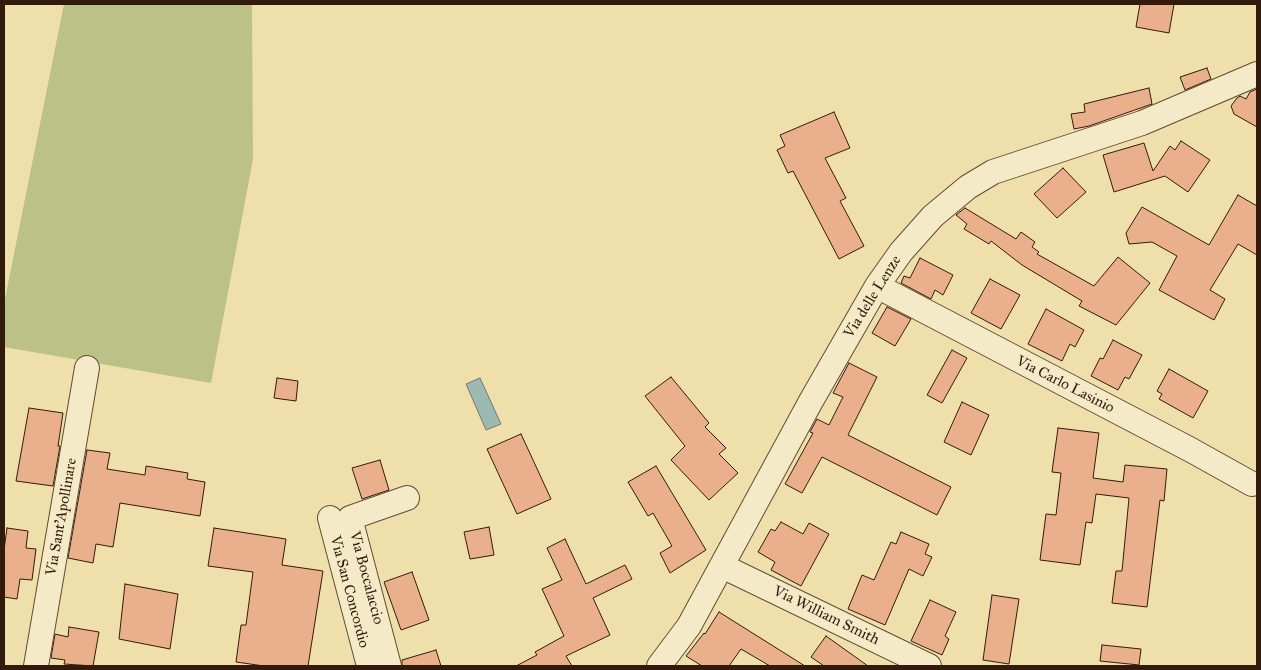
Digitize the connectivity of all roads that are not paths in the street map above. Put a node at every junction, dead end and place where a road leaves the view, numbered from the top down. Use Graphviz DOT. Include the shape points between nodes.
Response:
graph roads {
  1 [pos="1257,74"];
  2 [pos="877,286"];
  3 [pos="87,368"];
  4 [pos="1252,484"];
  5 [pos="407,498"];
  6 [pos="330,518"];
  7 [pos="722,566"];
  8 [pos="36,666"];
  9 [pos="369,666"];
  10 [pos="389,666"];
  11 [pos="659,666"];
  12 [pos="930,666"];
  1 -- 2 [label="street, Via delle Lenze" via="1142,123 1009,166 980,179 933,216"];
  2 -- 4 [label="street, Via Carlo Lasinio"];
  2 -- 7 [label="street, Via delle Lenze"];
  3 -- 8 [label="street, Via Sant'Apollinare"];
  5 -- 10 [label="street, Via Boccalaccio" via="350,518"];
  6 -- 9 [label="street, Via San Concordio"];
  7 -- 11 [label="street, Via delle Lenze" via="689,626"];
  7 -- 12 [label="street, Via William Smith"];
}
